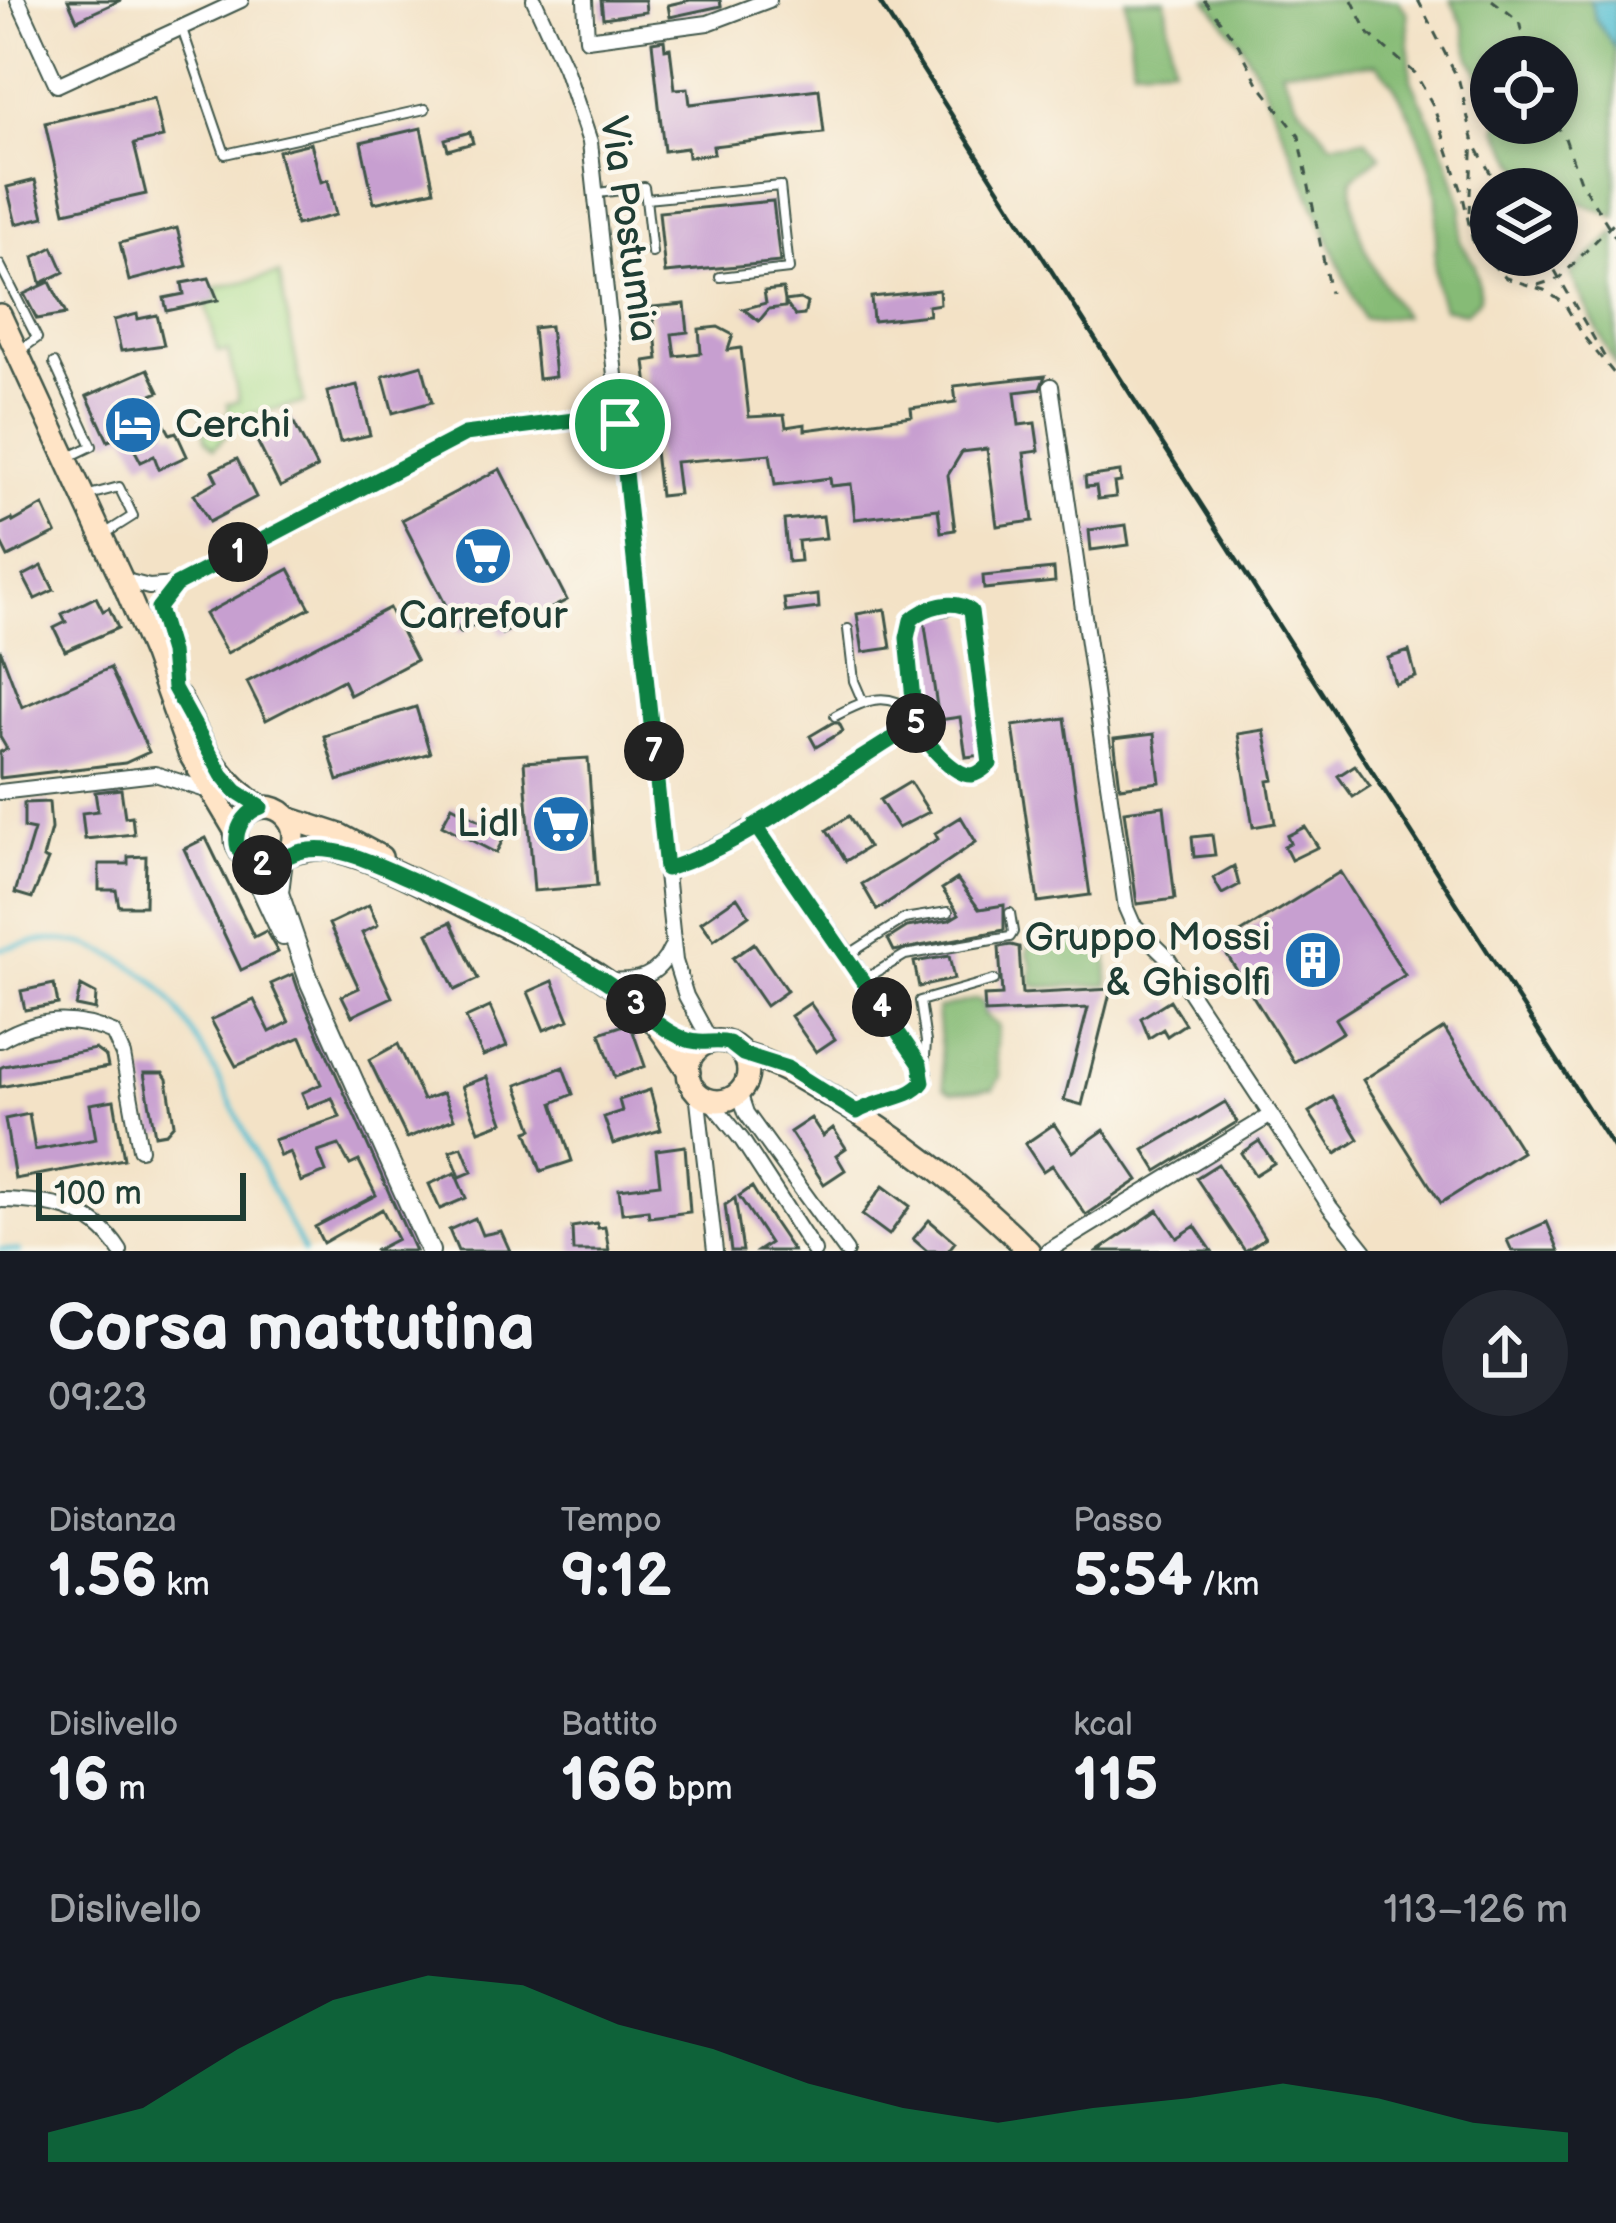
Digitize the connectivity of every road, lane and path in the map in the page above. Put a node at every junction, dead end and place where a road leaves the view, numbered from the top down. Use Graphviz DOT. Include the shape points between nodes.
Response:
graph roads {
  1 [pos="18,0"];
  2 [pos="241,0"];
  3 [pos="534,0"];
  4 [pos="585,0"];
  5 [pos="769,0"];
  6 [pos="1204,0"];
  7 [pos="1352,0"];
  8 [pos="1418,0"];
  9 [pos="1492,0"];
  10 [pos="182,28"];
  11 [pos="1523,36"];
  12 [pos="425,110"];
  13 [pos="1470,125"];
  14 [pos="1473,144"];
  15 [pos="1567,144"];
  16 [pos="598,193"];
  17 [pos="646,199"];
  18 [pos="1616,220"];
  19 [pos="1610,226"];
  20 [pos="1616,238"];
  21 [pos="652,253"];
  22 [pos="0,266"];
  23 [pos="720,277"];
  24 [pos="1506,278"];
  25 [pos="1560,278"];
  26 [pos="1330,293"];
  27 [pos="0,316"];
  28 [pos="17,352"];
  29 [pos="54,363"];
  30 [pos="1616,376"];
  31 [pos="1051,386"];
  32 [pos="618,403"];
  33 [pos="605,416"];
  34 [pos="620,424"];
  35 [pos="66,458"];
  36 [pos="83,496"];
  37 [pos="101,536"];
  38 [pos="122,580"];
  39 [pos="176,585"];
  40 [pos="848,629"];
  41 [pos="154,655"];
  42 [pos="174,688"];
  43 [pos="863,702"];
  44 [pos="835,716"];
  45 [pos="914,716"];
  46 [pos="900,734"];
  47 [pos="212,783"];
  48 [pos="0,792"];
  49 [pos="261,807"];
  50 [pos="288,818"];
  51 [pos="755,825"];
  52 [pos="236,832"];
  53 [pos="285,856"];
  54 [pos="247,859"];
  55 [pos="666,869"];
  56 [pos="405,877"];
  57 [pos="948,912"];
  58 [pos="1010,914"];
  59 [pos="673,943"];
  60 [pos="848,955"];
  61 [pos="604,980"];
  62 [pos="864,980"];
  63 [pos="994,980"];
  64 [pos="310,983"];
  65 [pos="658,1025"];
  66 [pos="0,1040"];
  67 [pos="707,1044"];
  68 [pos="743,1054"];
  69 [pos="924,1073"];
  70 [pos="807,1083"];
  71 [pos="743,1086"];
  72 [pos="704,1095"];
  73 [pos="857,1112"];
  74 [pos="1271,1115"];
  75 [pos="704,1141"];
  76 [pos="140,1149"];
  77 [pos="0,1200"];
  78 [pos="120,1251"];
  79 [pos="430,1251"];
  80 [pos="715,1251"];
  81 [pos="814,1251"];
  82 [pos="846,1251"];
  83 [pos="1029,1251"];
  84 [pos="1048,1251"];
  85 [pos="1365,1251"];
  1 -- 10 [label="street" via="57,85"];
  2 -- 10 [label="street"];
  3 -- 16 [label="street, Via Postumia" via="590,142"];
  4 -- 5 [label="street" via="587,39 708,23"];
  6 -- 26 [label="path" via="1299,136"];
  7 -- 24 [label="path" via="1369,34 1415,73 1433,104 1474,247"];
  8 -- 13 [label="path" via="1459,81"];
  9 -- 11 [label="path" via="1519,21"];
  10 -- 12 [label="lane" via="225,154"];
  14 -- 24 [label="path" via="1472,236"];
  15 -- 19 [label="path"];
  16 -- 17 [label="lane" via="644,187"];
  16 -- 32 [label="street, Via Postumia"];
  17 -- 21 [label="lane"];
  17 -- 23 [label="lane" via="780,186 789,269"];
  18 -- 19 [label="path"];
  19 -- 20 [label="path"];
  19 -- 25 [label="path"];
  22 -- 28 [label="lane" via="37,338"];
  24 -- 25 [label="path" via="1533,286"];
  24 -- 30 [label="path" via="1564,303"];
  25 -- 30 [label="path"];
  27 -- 28 [label="main road"];
  28 -- 35 [label="main road"];
  29 -- 35 [label="lane" via="92,446"];
  31 -- 74 [label="street" via="1126,908"];
  32 -- 33 [label="street"];
  32 -- 34 [label="street" via="627,413"];
  33 -- 34 [label="street"];
  33 -- 39 [label="street" via="465,434"];
  34 -- 55 [label="street"];
  35 -- 36 [label="main road"];
  36 -- 37 [label="main road"];
  36 -- 37 [label="lane" via="119,488 133,516"];
  37 -- 38 [label="main road"];
  38 -- 39 [label="street"];
  38 -- 41 [label="main road"];
  39 -- 42 [label="street" via="158,608"];
  40 -- 43 [label="lane"];
  41 -- 42 [label="main road"];
  41 -- 47 [label="main road"];
  42 -- 47 [label="main road"];
  43 -- 44 [label="lane"];
  43 -- 45 [label="lane" via="902,703"];
  45 -- 45 [label="lane" via="918,732 964,774 990,764 966,606 922,610 908,627"];
  45 -- 46 [label="lane"];
  46 -- 51 [label="street"];
  47 -- 48 [label="street" via="155,774"];
  47 -- 49 [label="main road"];
  47 -- 52 [label="main road"];
  49 -- 50 [label="main road"];
  49 -- 52 [label="main road"];
  50 -- 53 [label="main road" via="294,839"];
  50 -- 56 [label="main road" via="350,840"];
  51 -- 55 [label="street"];
  51 -- 60 [label="street"];
  52 -- 54 [label="main road"];
  53 -- 54 [label="main road" via="269,865"];
  53 -- 56 [label="main road" via="330,848"];
  53 -- 64 [label="street" via="279,893"];
  54 -- 64 [label="street"];
  55 -- 59 [label="street"];
  56 -- 61 [label="main road"];
  57 -- 60 [label="lane" via="896,922"];
  58 -- 62 [label="lane" via="1010,937 905,955"];
  59 -- 61 [label="street" via="645,978"];
  59 -- 67 [label="street"];
  60 -- 62 [label="street"];
  61 -- 65 [label="main road"];
  62 -- 69 [label="street"];
  63 -- 69 [label="lane" via="920,1001"];
  64 -- 79 [label="street"];
  65 -- 67 [label="main road"];
  65 -- 72 [label="main road"];
  66 -- 76 [label="street" via="54,1021 113,1033"];
  67 -- 68 [label="main road" via="729,1043"];
  67 -- 72 [label="main road" via="694,1053"];
  68 -- 70 [label="main road"];
  68 -- 71 [label="main road"];
  69 -- 73 [label="street" via="914,1093"];
  70 -- 71 [label="main road" via="775,1077"];
  70 -- 73 [label="main road"];
  71 -- 72 [label="main road" via="725,1100"];
  71 -- 82 [label="street" via="746,1114"];
  72 -- 75 [label="street"];
  72 -- 75 [label="street"];
  72 -- 81 [label="street"];
  73 -- 83 [label="main road" via="962,1189"];
  74 -- 84 [label="street"];
  74 -- 85 [label="street"];
  75 -- 80 [label="street"];
  77 -- 78 [label="street" via="54,1202 95,1224"];
}
